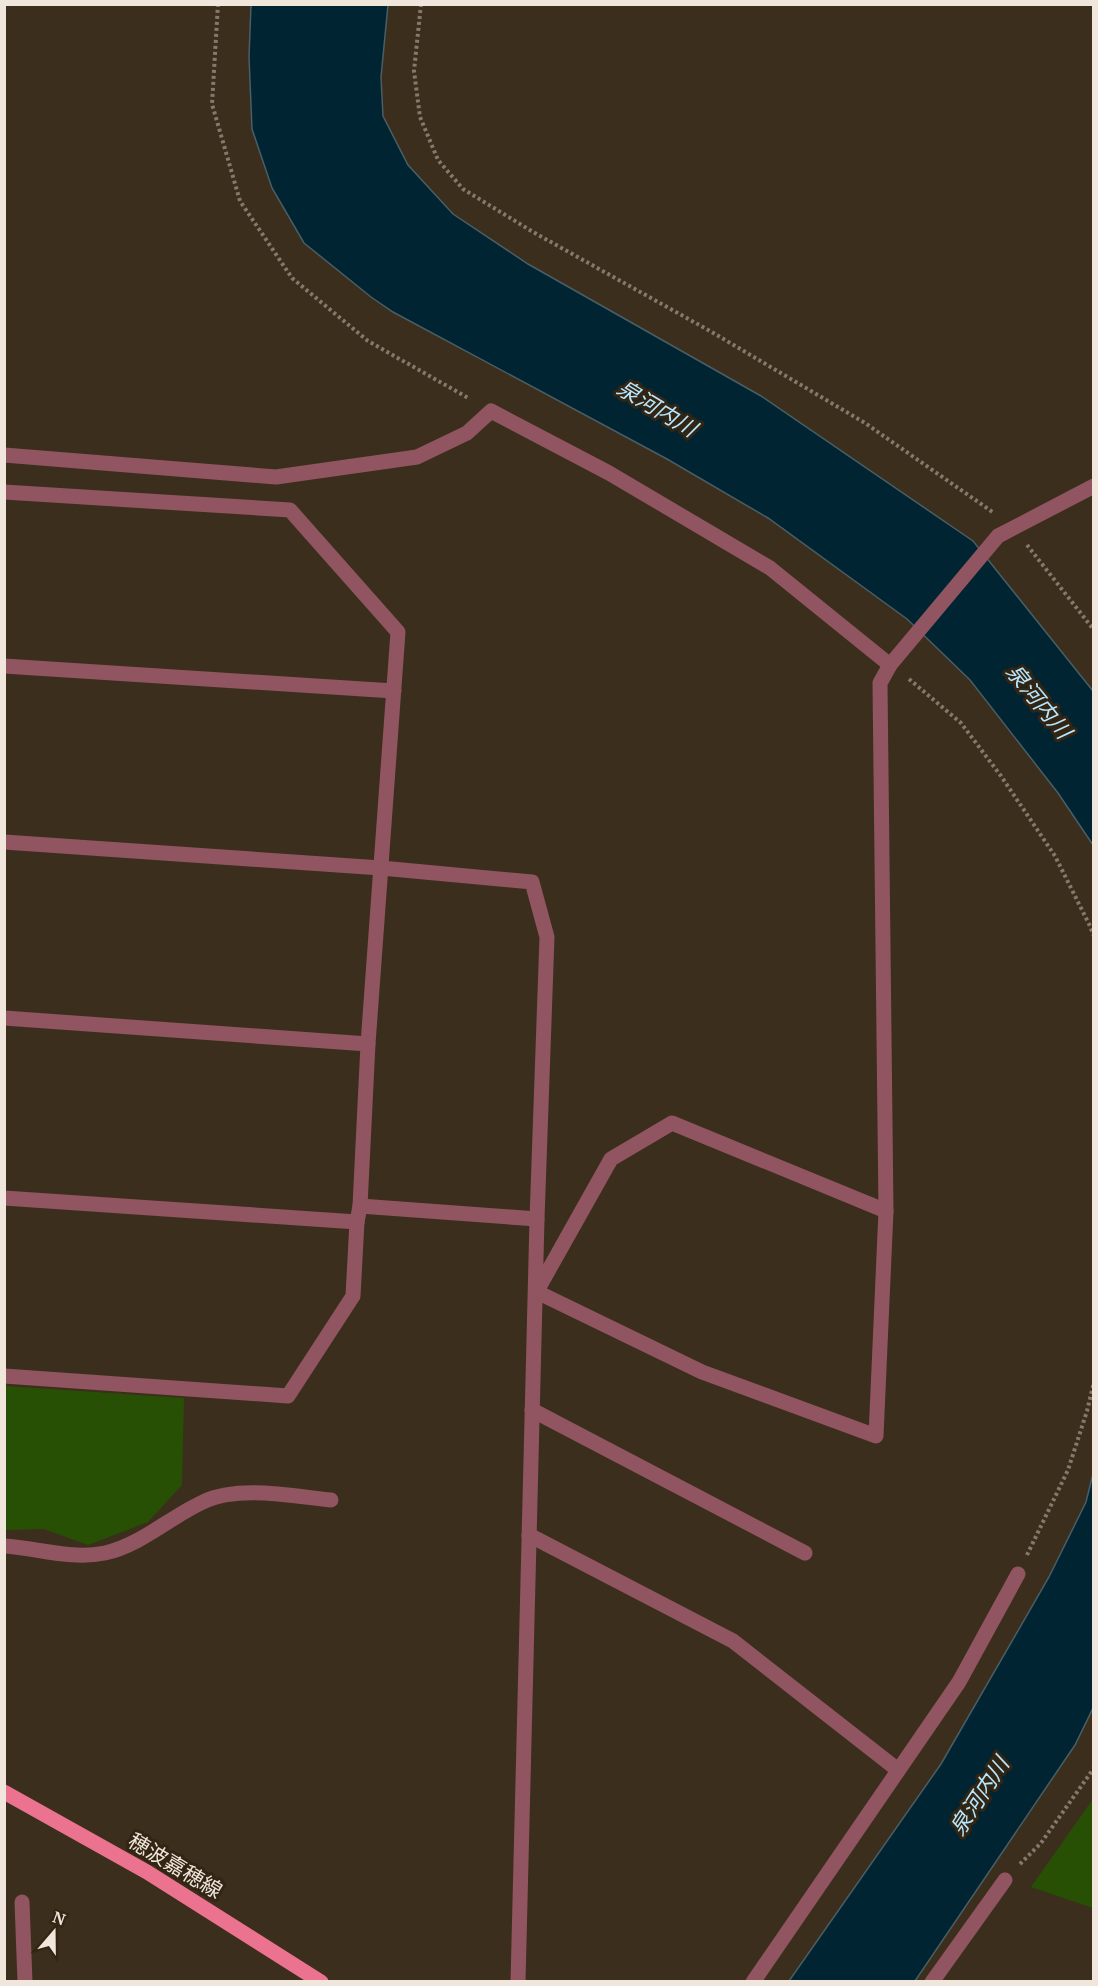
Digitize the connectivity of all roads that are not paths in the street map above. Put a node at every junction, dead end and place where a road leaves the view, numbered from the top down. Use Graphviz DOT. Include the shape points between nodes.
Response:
graph roads {
  1 [pos="4,455"];
  2 [pos="1094,486"];
  3 [pos="4,492"];
  4 [pos="890,665"];
  5 [pos="4,666"];
  6 [pos="394,691"];
  7 [pos="4,842"];
  8 [pos="381,868"];
  9 [pos="4,1018"];
  10 [pos="368,1044"];
  11 [pos="4,1198"];
  12 [pos="886,1211"];
  13 [pos="359,1214"];
  14 [pos="537,1219"];
  15 [pos="537,1292"];
  16 [pos="4,1376"];
  17 [pos="532,1410"];
  18 [pos="331,1500"];
  19 [pos="529,1535"];
  20 [pos="4,1546"];
  21 [pos="805,1552"];
  22 [pos="1018,1575"];
  23 [pos="898,1770"];
  24 [pos="4,1792"];
  25 [pos="1005,1880"];
  26 [pos="22,1902"];
  27 [pos="934,1981"];
  28 [pos="25,1982"];
  29 [pos="321,1982"];
  30 [pos="518,1982"];
  31 [pos="753,1982"];
  1 -- 4 [label="street" via="276,477 417,457 467,433 492,411 609,473 770,568"];
  2 -- 4 [label="street" via="998,536"];
  3 -- 6 [label="street" via="290,510 399,632"];
  4 -- 12 [label="street" via="880,683"];
  5 -- 6 [label="street"];
  6 -- 8 [label="street"];
  7 -- 8 [label="street"];
  8 -- 10 [label="street"];
  8 -- 14 [label="street" via="532,882 547,937"];
  9 -- 10 [label="street"];
  10 -- 13 [label="street"];
  11 -- 13 [label="street"];
  12 -- 15 [label="street" via="672,1123 612,1159"];
  12 -- 15 [label="street" via="876,1436 702,1372"];
  13 -- 14 [label="street"];
  13 -- 16 [label="street" via="353,1296 288,1396"];
  14 -- 15 [label="street"];
  15 -- 17 [label="street"];
  17 -- 19 [label="street"];
  17 -- 21 [label="street"];
  18 -- 20 [label="street" via="250,1493 228,1495 204,1501 132,1542 80,1556"];
  19 -- 23 [label="street" via="733,1641"];
  19 -- 30 [label="street"];
  22 -- 23 [label="street" via="959,1682"];
  23 -- 31 [label="street"];
  24 -- 29 [label="main road, 穂波嘉穂線" via="147,1872"];
  25 -- 27 [label="street"];
  26 -- 28 [label="street"];
}
